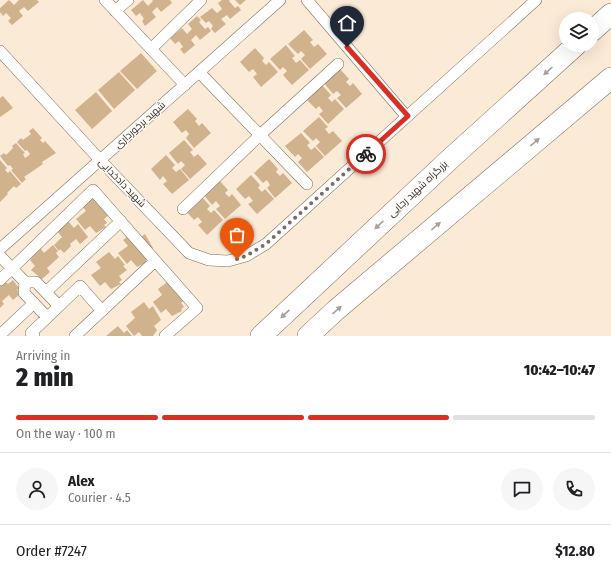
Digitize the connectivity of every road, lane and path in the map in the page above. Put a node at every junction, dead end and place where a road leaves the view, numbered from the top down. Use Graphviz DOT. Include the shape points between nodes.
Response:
graph roads {
  1 [pos="105,0"];
  2 [pos="128,0"];
  3 [pos="201,0"];
  4 [pos="280,0"];
  5 [pos="307,0"];
  6 [pos="536,0"];
  7 [pos="115,11"];
  8 [pos="611,14"];
  9 [pos="599,25"];
  10 [pos="151,49"];
  11 [pos="0,51"];
  12 [pos="568,52"];
  13 [pos="338,64"];
  14 [pos="199,72"];
  15 [pos="611,78"];
  16 [pos="185,85"];
  17 [pos="408,116"];
  18 [pos="260,135"];
  19 [pos="100,160"];
  20 [pos="307,184"];
  21 [pos="183,209"];
  22 [pos="121,221"];
  23 [pos="0,249"];
  24 [pos="0,256"];
  25 [pos="155,261"];
  26 [pos="13,269"];
  27 [pos="0,280"];
  28 [pos="25,282"];
  29 [pos="46,292"];
  30 [pos="34,303"];
  31 [pos="59,306"];
  32 [pos="102,311"];
  33 [pos="47,317"];
  34 [pos="0,335"];
  35 [pos="76,335"];
  36 [pos="34,336"];
  37 [pos="165,336"];
  38 [pos="261,336"];
  39 [pos="308,336"];
  1 -- 7 [label="street"];
  2 -- 7 [label="street"];
  3 -- 10 [label="street"];
  4 -- 14 [label="street, شهید برخورداری"];
  5 -- 17 [label="street"];
  6 -- 17 [label="street, شهید دادخدایی"];
  7 -- 10 [label="street"];
  8 -- 9 [label="highway"];
  10 -- 16 [label="street"];
  11 -- 19 [label="street, شهید دادخدایی"];
  12 -- 38 [label="highway, بزرگراه شهید رجایی, one-way"];
  13 -- 18 [label="street"];
  14 -- 16 [label="street, شهید برخورداری"];
  14 -- 18 [label="street"];
  39 -- 15 [label="highway, one-way"];
  16 -- 19 [label="street, شهید برخورداری"];
  17 -- 19 [label="street, شهید دادخدایی" via="266,244 246,256 228,261 209,260 188,253"];
  18 -- 20 [label="street"];
  18 -- 21 [label="street"];
  19 -- 23 [label="street, شهید برخورداری"];
  22 -- 25 [label="street"];
  22 -- 26 [label="street" via="93,190"];
  22 -- 29 [label="street"];
  24 -- 26 [label="street"];
  25 -- 32 [label="street"];
  25 -- 37 [label="street" via="197,308"];
  26 -- 27 [label="street"];
  26 -- 28 [label="street"];
  28 -- 29 [label="street" via="36,282"];
  28 -- 30 [label="street" via="24,293"];
  29 -- 31 [label="street"];
  30 -- 33 [label="street"];
  30 -- 34 [label="street"];
  31 -- 32 [label="street" via="80,286"];
  31 -- 33 [label="street"];
  32 -- 35 [label="street"];
  33 -- 36 [label="street" via="31,333"];
}
